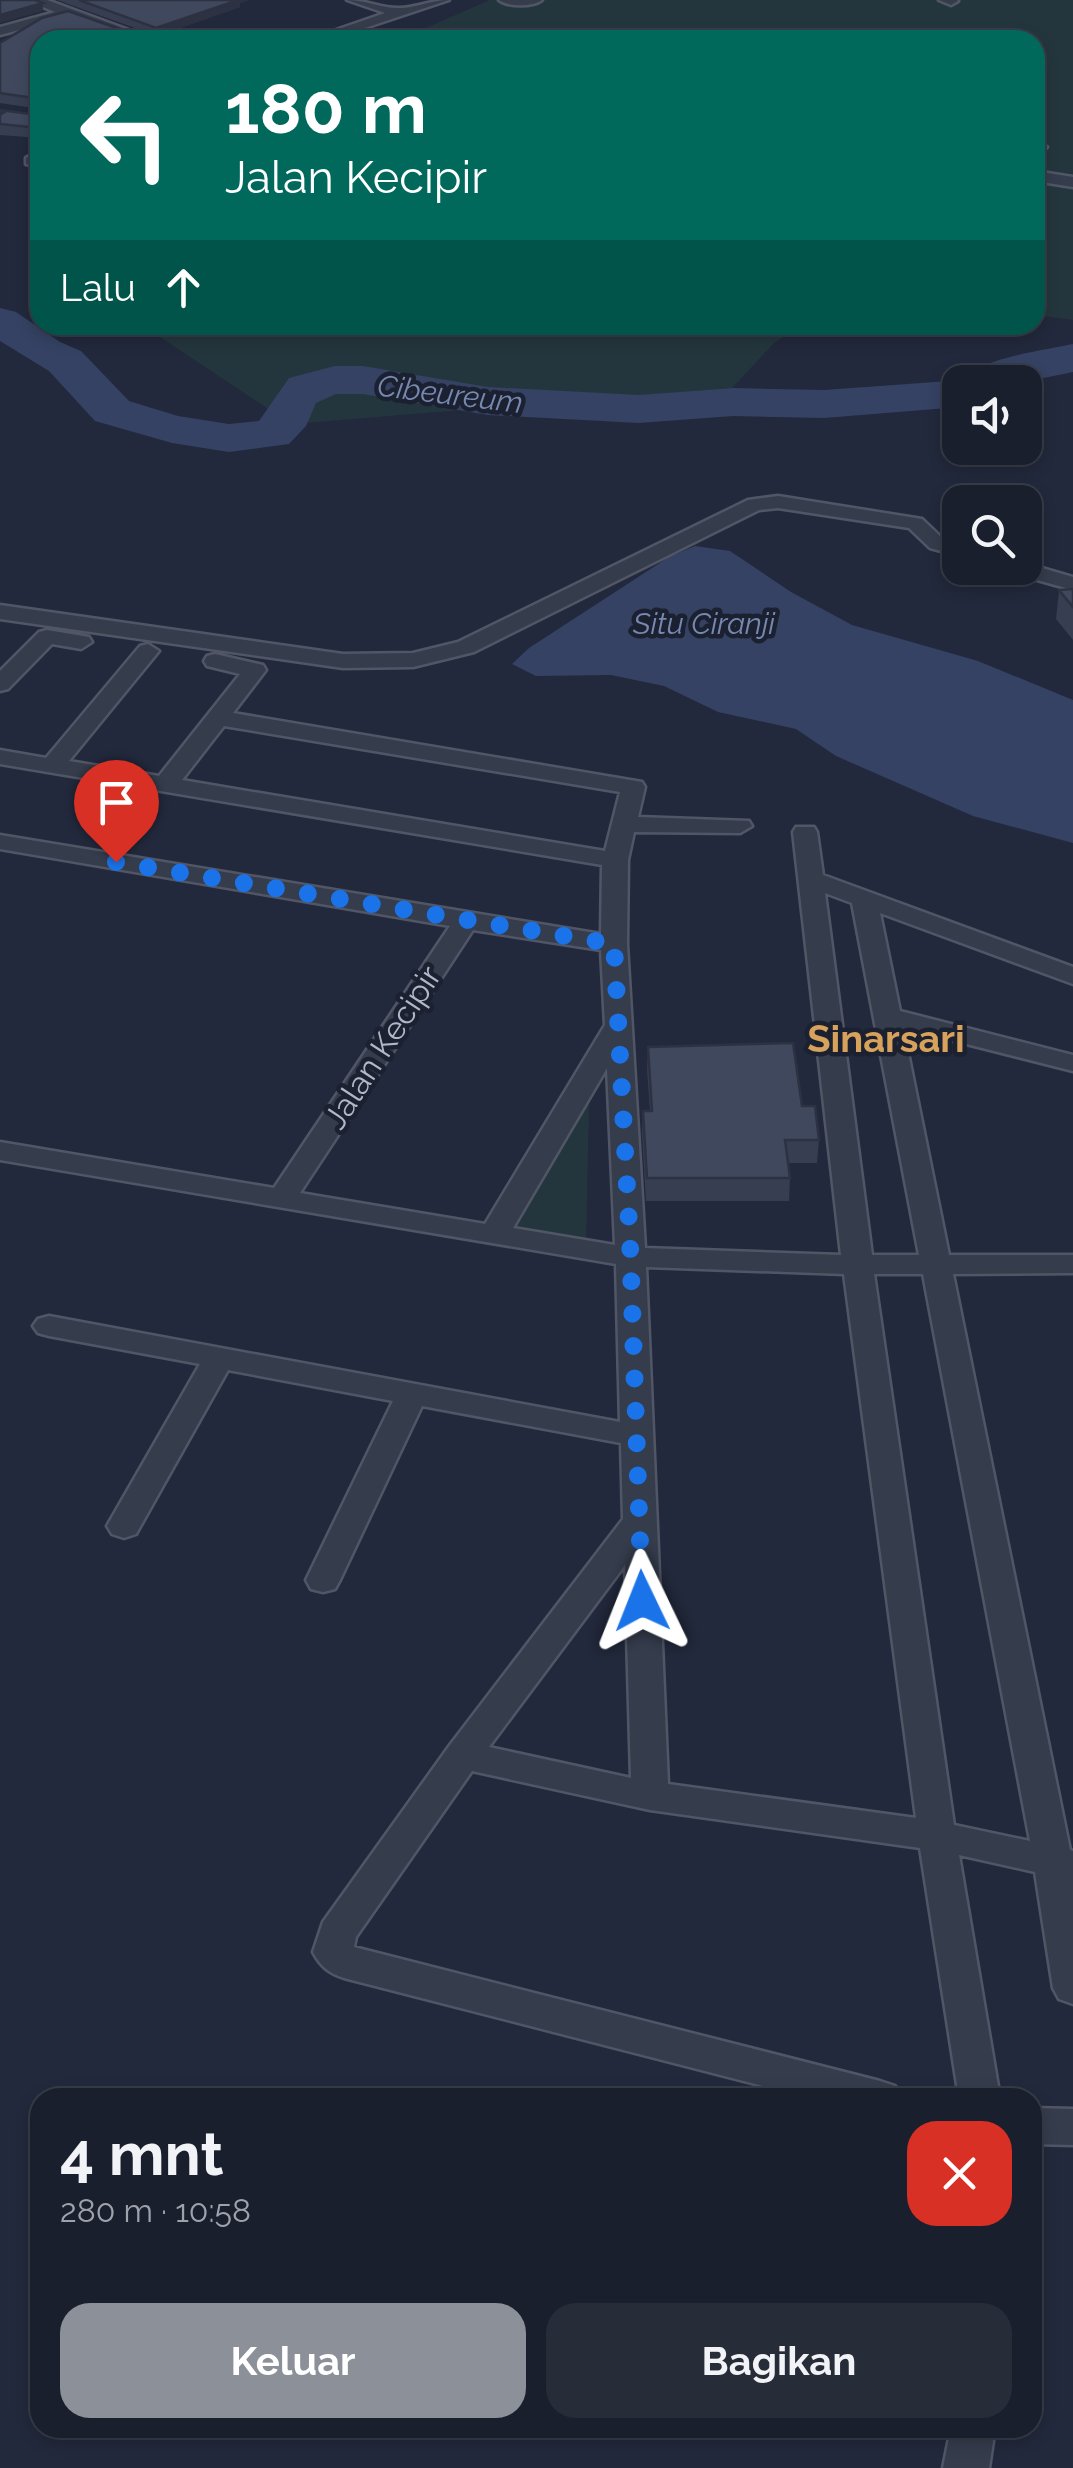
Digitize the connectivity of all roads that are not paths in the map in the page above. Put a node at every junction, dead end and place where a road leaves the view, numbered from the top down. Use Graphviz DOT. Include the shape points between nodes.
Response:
graph roads {
  1 [pos="34,0"];
  2 [pos="354,0"];
  3 [pos="442,0"];
  4 [pos="506,0"];
  5 [pos="535,0"];
  6 [pos="69,12"];
  7 [pos="399,13"];
  8 [pos="0,30"];
  9 [pos="121,30"];
  10 [pos="347,30"];
  11 [pos="1045,178"];
  12 [pos="1073,182"];
  13 [pos="942,545"];
  14 [pos="1042,575"];
  15 [pos="1073,584"];
  16 [pos="0,612"];
  17 [pos="148,651"];
  18 [pos="22,660"];
  19 [pos="0,671"];
  20 [pos="0,684"];
  21 [pos="218,718"];
  22 [pos="0,757"];
  23 [pos="52,766"];
  24 [pos="166,784"];
  25 [pos="624,824"];
  26 [pos="740,826"];
  27 [pos="805,832"];
  28 [pos="0,842"];
  29 [pos="615,860"];
  30 [pos="810,879"];
  31 [pos="865,902"];
  32 [pos="466,921"];
  33 [pos="614,944"];
  34 [pos="1073,976"];
  35 [pos="887,1016"];
  36 [pos="617,1028"];
  37 [pos="1073,1063"];
  38 [pos="0,1151"];
  39 [pos="281,1199"];
  40 [pos="493,1236"];
  41 [pos="629,1257"];
  42 [pos="938,1264"];
  43 [pos="1073,1264"];
  44 [pos="858,1265"];
  45 [pos="49,1326"];
  46 [pos="219,1358"];
  47 [pos="412,1394"];
  48 [pos="634,1435"];
  49 [pos="638,1524"];
  50 [pos="124,1526"];
  51 [pos="323,1580"];
  52 [pos="463,1755"];
  53 [pos="650,1796"];
  54 [pos="935,1835"];
  55 [pos="1063,1864"];
  56 [pos="1073,1988"];
  57 [pos="841,2088"];
  58 [pos="978,2088"];
  59 [pos="1042,2126"];
  60 [pos="1073,2127"];
  61 [pos="970,2438"];
  62 [pos="966,2468"];
  1 -- 6 [label="street"];
  2 -- 7 [label="street"];
  3 -- 7 [label="street"];
  4 -- 5 [label="street"];
  6 -- 8 [label="street"];
  6 -- 9 [label="street"];
  7 -- 10 [label="street"];
  11 -- 12 [label="street"];
  13 -- 16 [label="street" via="915,523 755,504 466,647 413,660 343,661"];
  14 -- 15 [label="street"];
  17 -- 18 [label="street" via="47,637"];
  17 -- 21 [label="street" via="254,668"];
  17 -- 23 [label="street"];
  18 -- 19 [label="street"];
  18 -- 20 [label="street"];
  21 -- 24 [label="street"];
  21 -- 25 [label="street" via="626,783 633,789"];
  22 -- 23 [label="street"];
  23 -- 24 [label="street"];
  24 -- 29 [label="street"];
  25 -- 26 [label="street"];
  25 -- 29 [label="street"];
  27 -- 30 [label="street"];
  28 -- 32 [label="street"];
  29 -- 33 [label="street"];
  30 -- 31 [label="street"];
  30 -- 44 [label="street"];
  31 -- 34 [label="street"];
  31 -- 35 [label="street"];
  32 -- 33 [label="street"];
  32 -- 39 [label="street, Jalan Kecipir"];
  33 -- 36 [label="street"];
  35 -- 37 [label="street"];
  35 -- 42 [label="street"];
  36 -- 40 [label="street"];
  36 -- 41 [label="street"];
  38 -- 39 [label="street"];
  39 -- 40 [label="street"];
  40 -- 41 [label="street"];
  41 -- 44 [label="street"];
  41 -- 48 [label="street"];
  42 -- 43 [label="street"];
  42 -- 44 [label="street"];
  42 -- 55 [label="street"];
  44 -- 54 [label="street"];
  45 -- 46 [label="street"];
  46 -- 47 [label="street"];
  46 -- 50 [label="street"];
  47 -- 48 [label="street"];
  47 -- 51 [label="street"];
  48 -- 49 [label="street"];
  49 -- 52 [label="street"];
  49 -- 53 [label="street"];
  52 -- 53 [label="street"];
  52 -- 57 [label="street" via="337,1933 337,1957"];
  53 -- 54 [label="street"];
  54 -- 55 [label="street"];
  54 -- 58 [label="street"];
  55 -- 56 [label="street"];
  59 -- 60 [label="street"];
  61 -- 62 [label="street"];
}
